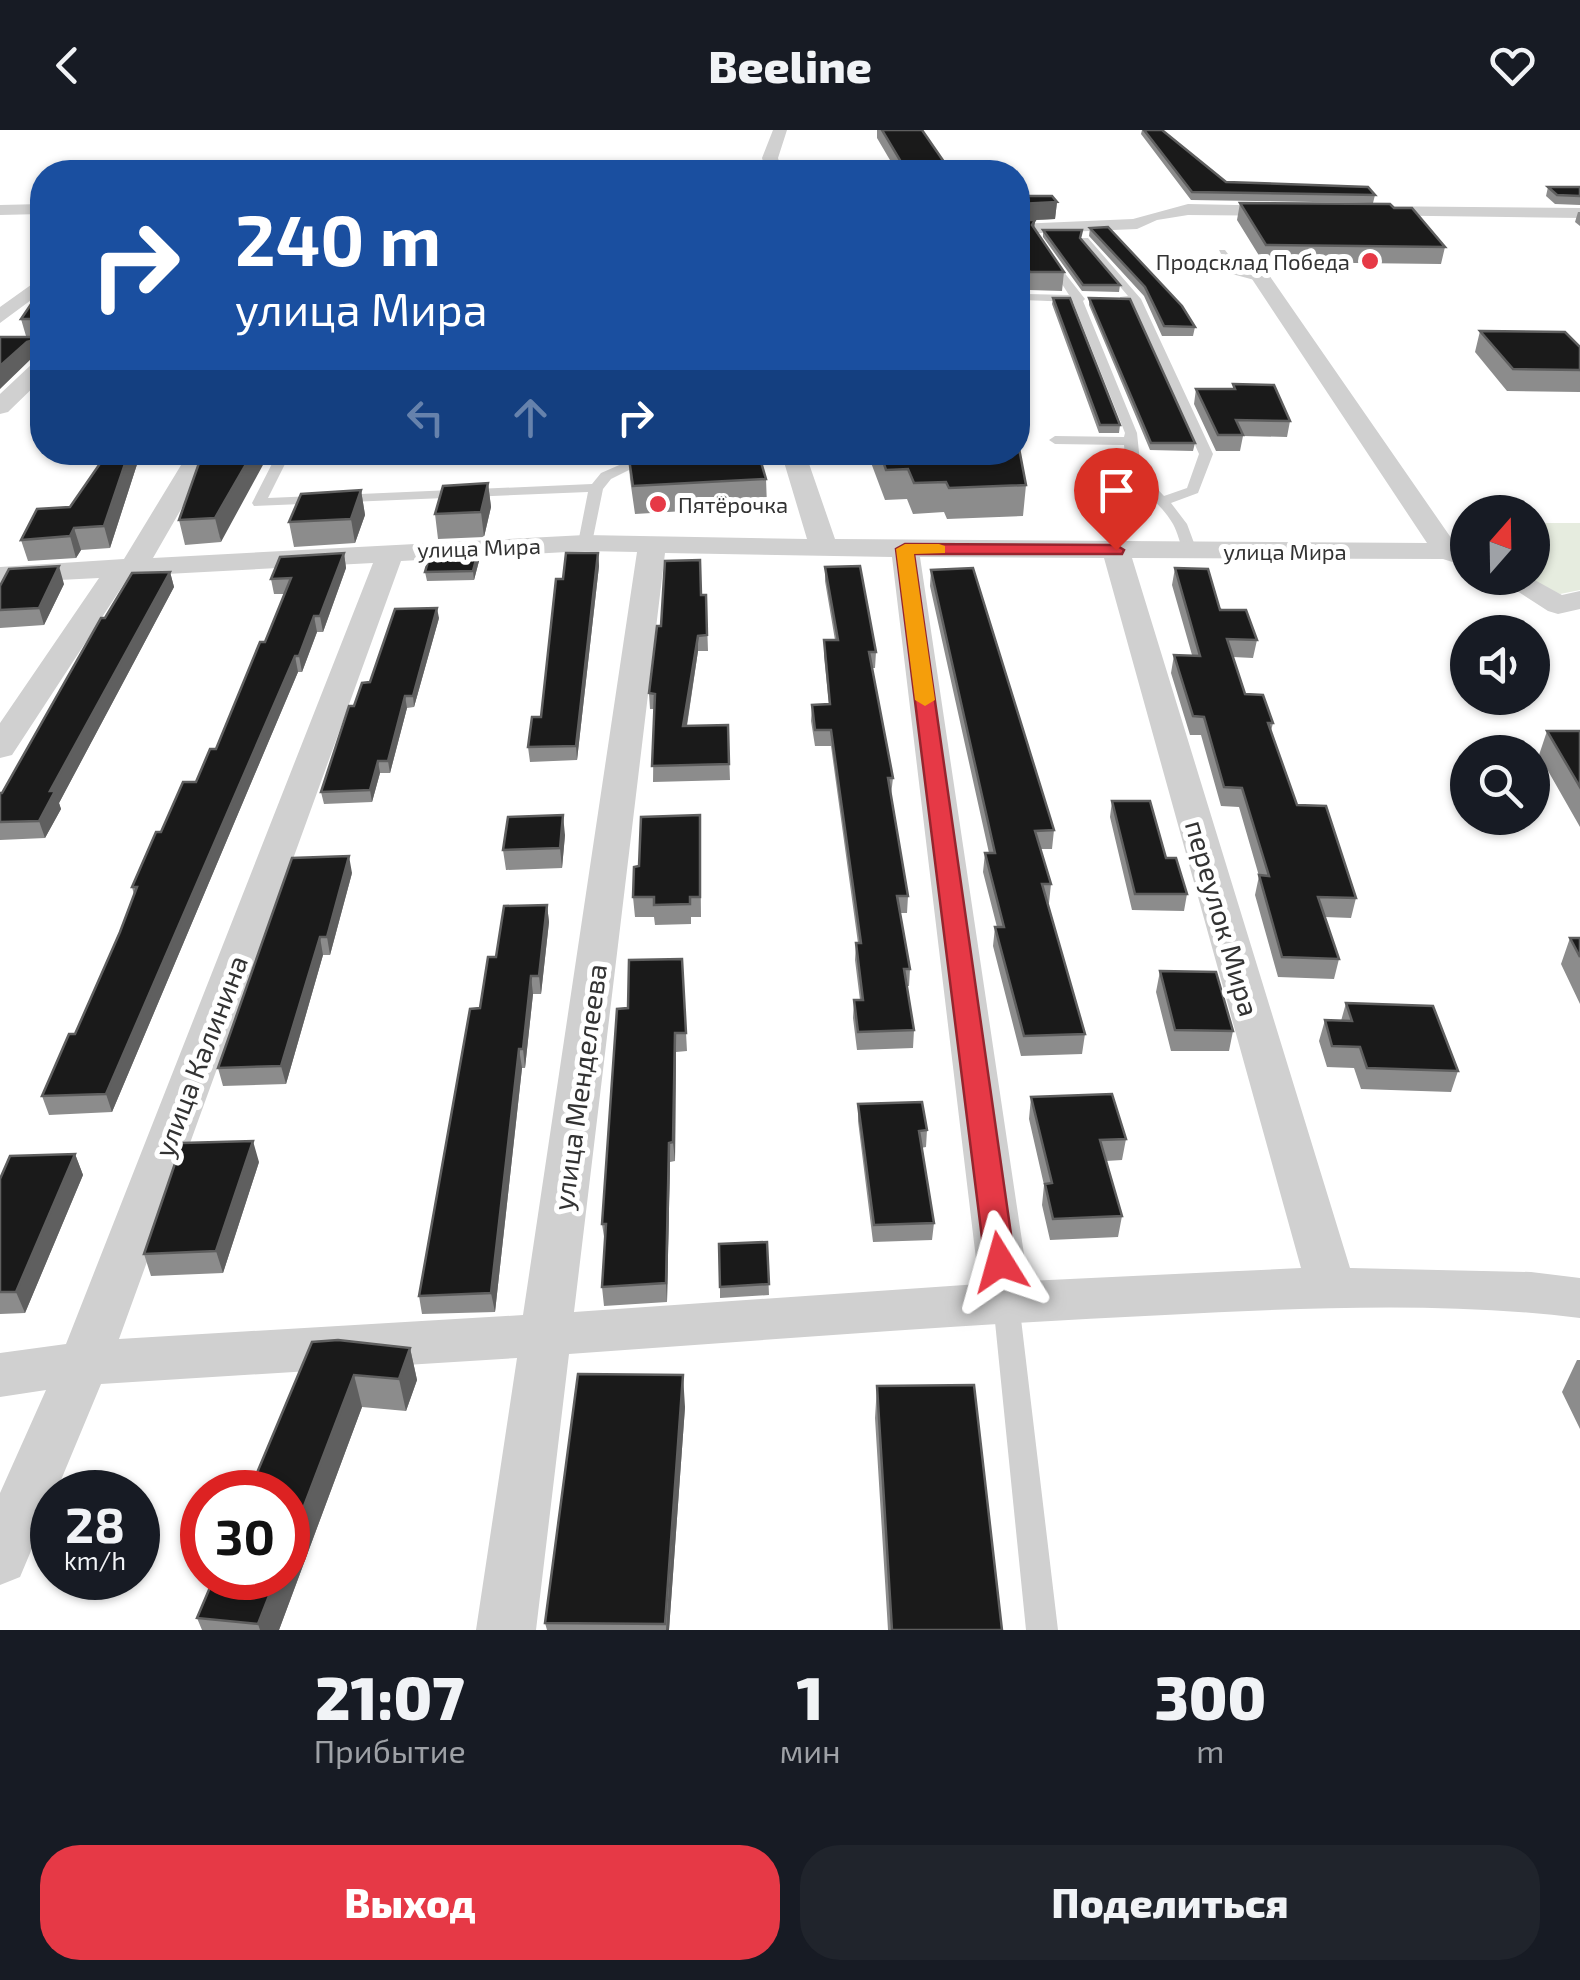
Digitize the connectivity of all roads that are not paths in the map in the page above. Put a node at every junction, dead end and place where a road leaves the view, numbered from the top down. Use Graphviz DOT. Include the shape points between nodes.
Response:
graph roads {
  1 [pos="780,130"];
  2 [pos="771,160"];
  3 [pos="30,209"];
  4 [pos="0,210"];
  5 [pos="1298,211"];
  6 [pos="1337,211"];
  7 [pos="1580,213"];
  8 [pos="1030,228"];
  9 [pos="1086,240"];
  10 [pos="1039,241"];
  11 [pos="1222,252"];
  12 [pos="1262,278"];
  13 [pos="30,293"];
  14 [pos="1030,297"];
  15 [pos="1077,298"];
  16 [pos="1097,299"];
  17 [pos="1116,299"];
  18 [pos="1136,300"];
  19 [pos="0,318"];
  20 [pos="30,378"];
  21 [pos="0,407"];
  22 [pos="1054,440"];
  23 [pos="1130,441"];
  24 [pos="194,465"];
  25 [pos="278,465"];
  26 [pos="631,465"];
  27 [pos="797,465"];
  28 [pos="596,488"];
  29 [pos="1159,503"];
  30 [pos="585,543"];
  31 [pos="652,544"];
  32 [pos="1450,545"];
  33 [pos="824,548"];
  34 [pos="905,549"];
  35 [pos="1116,550"];
  36 [pos="392,551"];
  37 [pos="1190,551"];
  38 [pos="1450,555"];
  39 [pos="128,567"];
  40 [pos="0,575"];
  41 [pos="1569,602"];
  42 [pos="1580,635"];
  43 [pos="0,748"];
  44 [pos="1331,1286"];
  45 [pos="1580,1298"];
  46 [pos="1006,1302"];
  47 [pos="546,1336"];
  48 [pos="84,1363"];
  49 [pos="0,1376"];
  50 [pos="0,1558"];
  51 [pos="506,1630"];
  52 [pos="1042,1630"];
  1 -- 2 [label="street"];
  3 -- 4 [label="street"];
  5 -- 8 [label="street" via="1180,211 1152,214 1138,224"];
  6 -- 7 [label="street"];
  9 -- 18 [label="lane"];
  10 -- 15 [label="lane"];
  11 -- 12 [label="lane" via="1236,272"];
  12 -- 32 [label="street, улица Мира"];
  13 -- 19 [label="street"];
  14 -- 15 [label="lane"];
  15 -- 16 [label="lane"];
  15 -- 23 [label="lane"];
  17 -- 18 [label="lane"];
  18 -- 29 [label="lane" via="1206,454 1193,490"];
  20 -- 21 [label="street"];
  22 -- 23 [label="lane"];
  23 -- 29 [label="lane" via="1142,486"];
  24 -- 39 [label="street"];
  25 -- 28 [label="lane" via="259,503"];
  26 -- 28 [label="lane"];
  27 -- 33 [label="street"];
  28 -- 30 [label="lane"];
  29 -- 37 [label="lane" via="1179,522"];
  30 -- 31 [label="street, улица Мира"];
  30 -- 36 [label="street, улица Мира"];
  31 -- 33 [label="street, улица Мира"];
  31 -- 47 [label="street, улица Менделеева"];
  33 -- 34 [label="street, улица Мира"];
  34 -- 35 [label="street, улица Мира"];
  34 -- 46 [label="street"];
  35 -- 37 [label="street, улица Мира"];
  35 -- 44 [label="street, переулок Мира"];
  36 -- 39 [label="street, улица Мира"];
  36 -- 48 [label="street, улица Калинина"];
  37 -- 38 [label="street, улица Мира"];
  39 -- 40 [label="street, улица Мира"];
  39 -- 43 [label="street"];
  41 -- 42 [label="street"];
  44 -- 45 [label="street"];
  44 -- 46 [label="street"];
  46 -- 47 [label="street"];
  46 -- 52 [label="lane"];
  47 -- 48 [label="street"];
  47 -- 51 [label="street, улица Менделеева"];
  48 -- 49 [label="street"];
  48 -- 50 [label="street, улица Калинина"];
}
